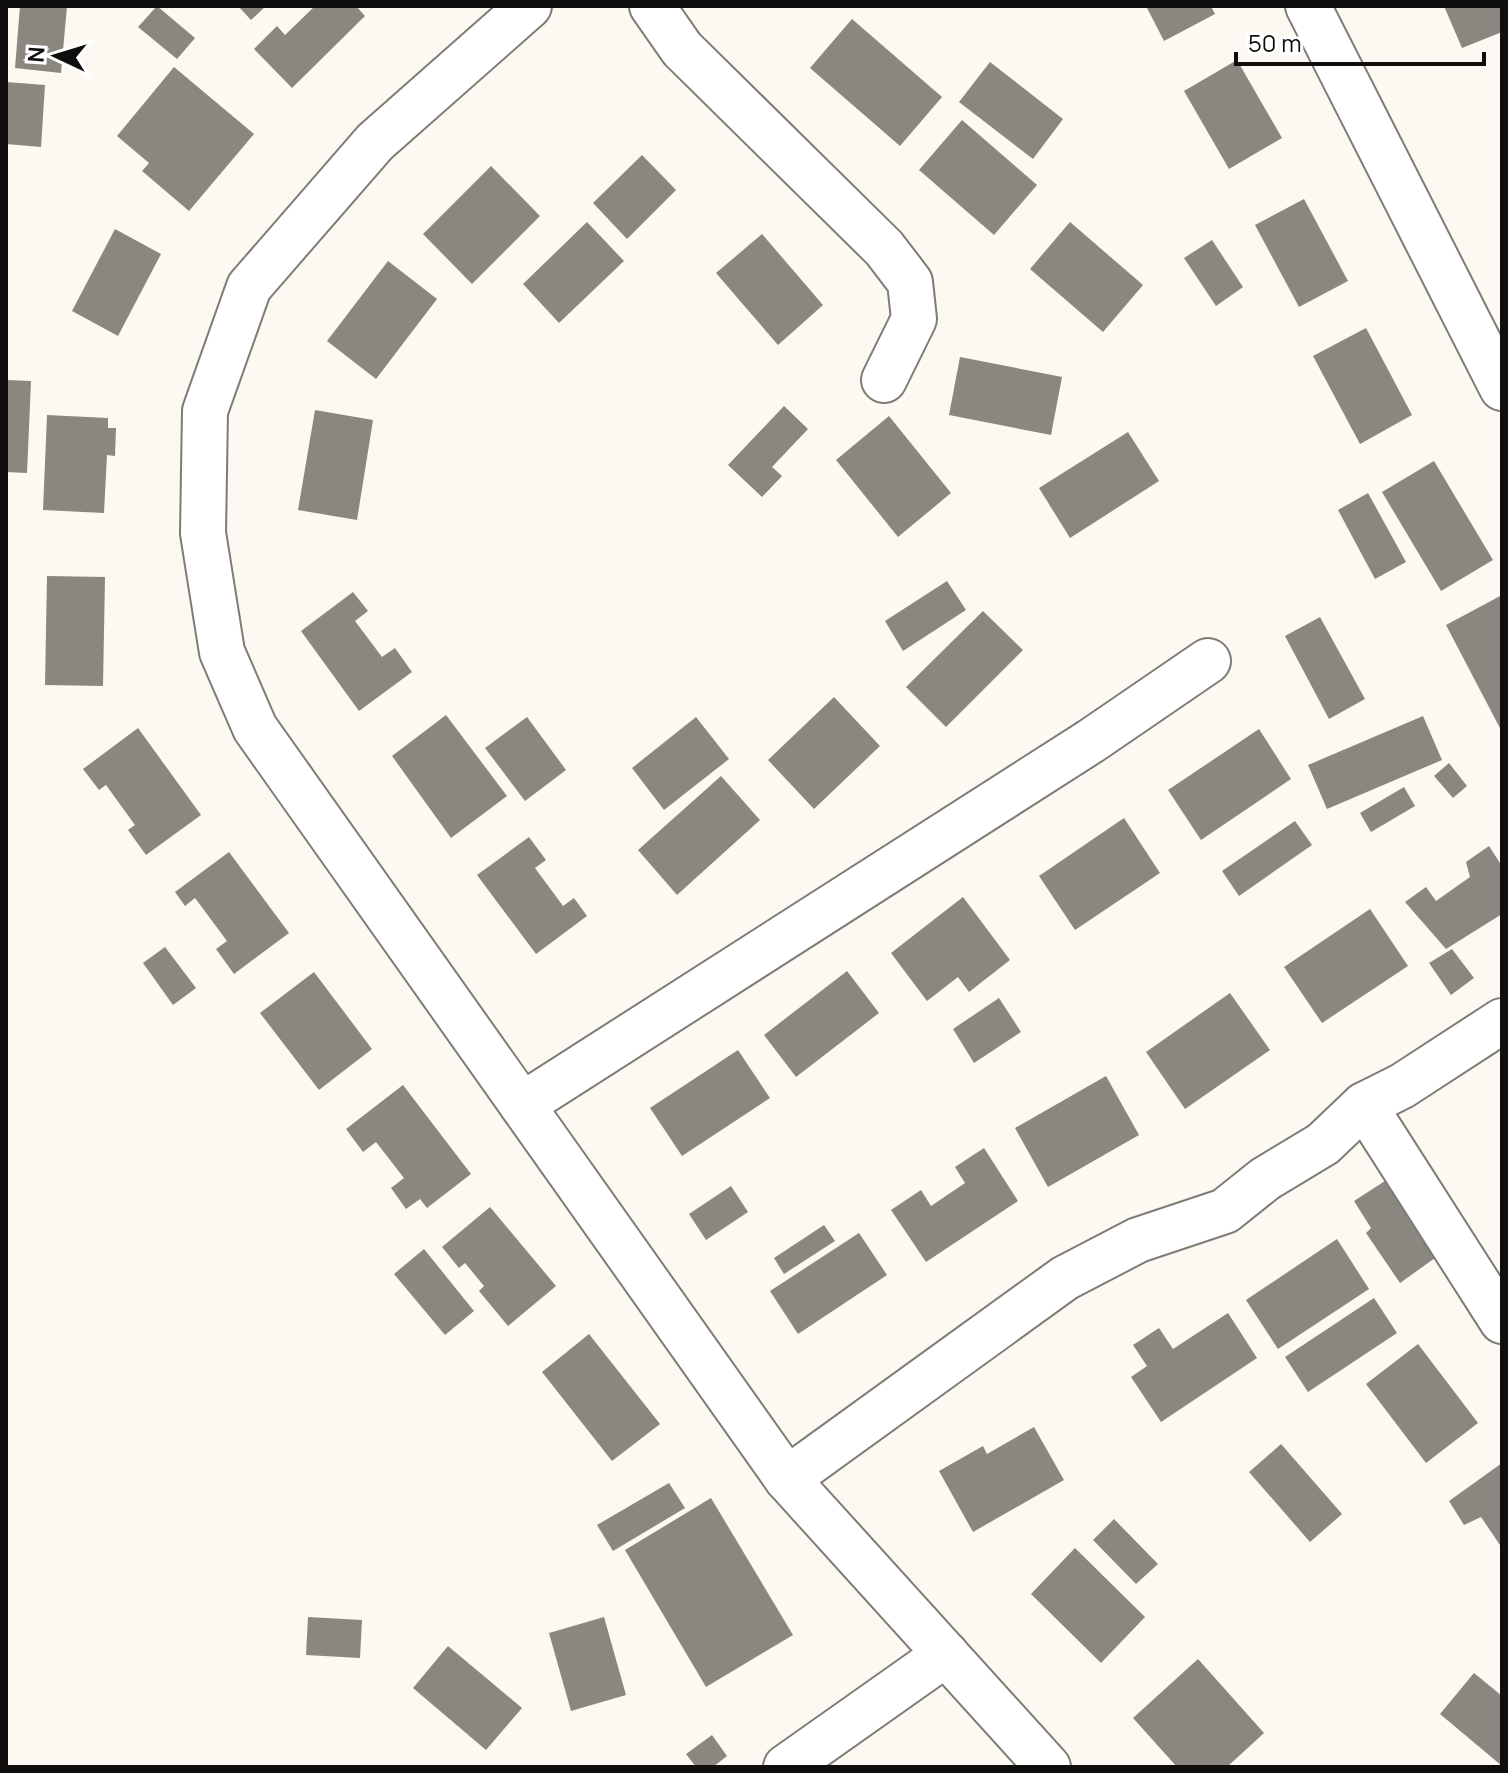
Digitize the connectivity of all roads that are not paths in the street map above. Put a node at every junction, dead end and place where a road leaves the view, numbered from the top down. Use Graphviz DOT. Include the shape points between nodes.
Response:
graph roads {
  1 [pos="529,6"];
  2 [pos="652,6"];
  3 [pos="1308,6"];
  4 [pos="884,380"];
  5 [pos="1502,388"];
  6 [pos="1208,661"];
  7 [pos="1502,1021"];
  8 [pos="522,1105"];
  9 [pos="1364,1105"];
  10 [pos="1502,1321"];
  11 [pos="787,1479"];
  12 [pos="946,1654"];
  13 [pos="786,1767"];
  14 [pos="1048,1767"];
  1 -- 8 [label="street" via="375,142 249,287 205,411 203,533 222,652 255,728"];
  2 -- 4 [label="street" via="682,49 884,248 910,282 914,319"];
  3 -- 5 [label="street"];
  6 -- 8 [label="street" via="1078,750"];
  7 -- 9 [label="street"];
  8 -- 11 [label="street"];
  9 -- 10 [label="street"];
  9 -- 11 [label="street" via="1323,1144 1225,1211 1138,1240 1065,1278"];
  11 -- 12 [label="street"];
  12 -- 13 [label="street"];
  12 -- 14 [label="street"];
}
